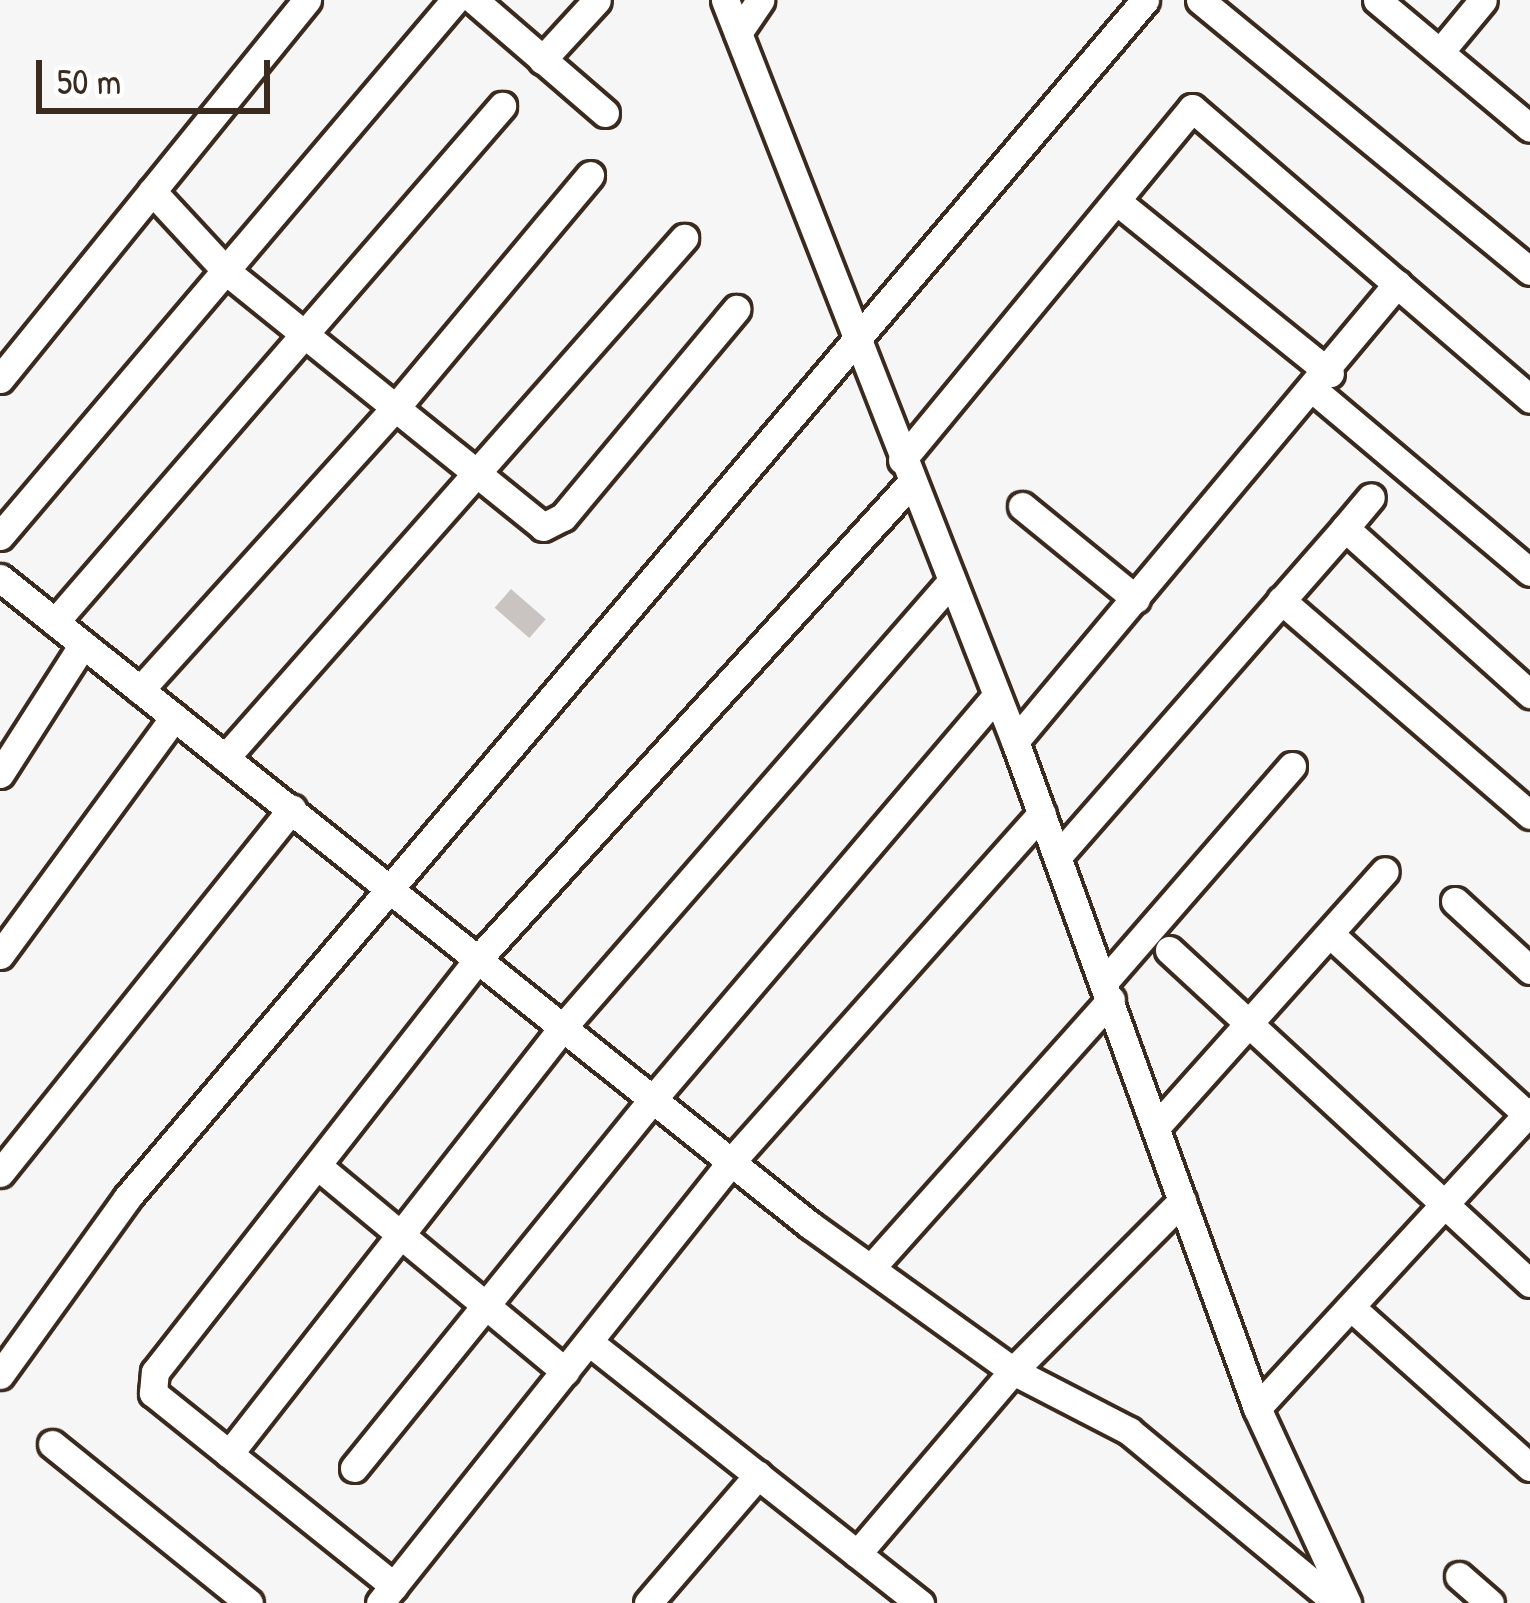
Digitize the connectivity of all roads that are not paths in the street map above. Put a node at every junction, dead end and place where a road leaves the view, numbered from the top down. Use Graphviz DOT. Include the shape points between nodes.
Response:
graph roads {
  1 [pos="307,0"];
  2 [pos="455,0"];
  3 [pos="474,0"];
  4 [pos="597,0"];
  5 [pos="725,0"];
  6 [pos="760,0"];
  7 [pos="1145,0"];
  8 [pos="1200,0"];
  9 [pos="1377,0"];
  10 [pos="1483,0"];
  11 [pos="738,32"];
  12 [pos="1440,52"];
  13 [pos="542,59"];
  14 [pos="502,106"];
  15 [pos="605,113"];
  16 [pos="1530,128"];
  17 [pos="590,175"];
  18 [pos="152,191"];
  19 [pos="1119,203"];
  20 [pos="684,238"];
  21 [pos="226,271"];
  22 [pos="1530,271"];
  23 [pos="1397,284"];
  24 [pos="736,309"];
  25 [pos="304,334"];
  26 [pos="857,344"];
  27 [pos="0,379"];
  28 [pos="1322,382"];
  29 [pos="1530,399"];
  30 [pos="397,406"];
  31 [pos="906,472"];
  32 [pos="482,475"];
  33 [pos="1371,497"];
  34 [pos="1022,506"];
  35 [pos="1345,528"];
  36 [pos="0,536"];
  37 [pos="1530,572"];
  38 [pos="0,578"];
  39 [pos="949,584"];
  40 [pos="1136,599"];
  41 [pos="1281,600"];
  42 [pos="55,622"];
  43 [pos="83,644"];
  44 [pos="140,690"];
  45 [pos="1530,694"];
  46 [pos="996,696"];
  47 [pos="174,717"];
  48 [pos="1015,742"];
  49 [pos="226,758"];
  50 [pos="1292,766"];
  51 [pos="0,774"];
  52 [pos="292,809"];
  53 [pos="1042,813"];
  54 [pos="1530,814"];
  55 [pos="1058,856"];
  56 [pos="1385,871"];
  57 [pos="395,889"];
  58 [pos="1455,901"];
  59 [pos="1330,934"];
  60 [pos="1169,950"];
  61 [pos="0,955"];
  62 [pos="478,959"];
  63 [pos="1530,970"];
  64 [pos="1108,990"];
  65 [pos="1248,1024"];
  66 [pos="563,1027"];
  67 [pos="652,1099"];
  68 [pos="1529,1114"];
  69 [pos="1156,1127"];
  70 [pos="731,1162"];
  71 [pos="319,1167"];
  72 [pos="0,1173"];
  73 [pos="1182,1201"];
  74 [pos="1442,1209"];
  75 [pos="400,1234"];
  76 [pos="872,1268"];
  77 [pos="1530,1283"];
  78 [pos="483,1303"];
  79 [pos="1353,1309"];
  80 [pos="589,1342"];
  81 [pos="565,1371"];
  82 [pos="1013,1371"];
  83 [pos="0,1375"];
  84 [pos="1257,1408"];
  85 [pos="52,1444"];
  86 [pos="229,1454"];
  87 [pos="1530,1466"];
  88 [pos="354,1468"];
  89 [pos="758,1475"];
  90 [pos="857,1554"];
  91 [pos="1459,1576"];
  92 [pos="387,1594"];
  93 [pos="249,1603"];
  94 [pos="648,1603"];
  95 [pos="920,1603"];
  96 [pos="1342,1603"];
  97 [pos="1490,1603"];
  1 -- 18 [label="street"];
  2 -- 21 [label="street"];
  3 -- 13 [label="street"];
  4 -- 13 [label="street"];
  5 -- 11 [label="street"];
  6 -- 11 [label="street"];
  7 -- 26 [label="street"];
  8 -- 22 [label="street"];
  9 -- 12 [label="street"];
  10 -- 12 [label="street"];
  11 -- 26 [label="street"];
  12 -- 16 [label="street"];
  13 -- 15 [label="street"];
  14 -- 25 [label="street"];
  17 -- 30 [label="street"];
  18 -- 21 [label="street"];
  18 -- 27 [label="street"];
  19 -- 23 [label="street" via="1192,108"];
  19 -- 28 [label="street"];
  19 -- 31 [label="street"];
  20 -- 32 [label="street"];
  21 -- 25 [label="street"];
  21 -- 36 [label="street"];
  23 -- 28 [label="street"];
  23 -- 29 [label="street"];
  24 -- 32 [label="street" via="549,529"];
  25 -- 30 [label="street"];
  25 -- 42 [label="street"];
  26 -- 31 [label="street"];
  26 -- 57 [label="street"];
  28 -- 37 [label="street"];
  28 -- 40 [label="street"];
  30 -- 32 [label="street"];
  30 -- 44 [label="street"];
  31 -- 39 [label="street"];
  31 -- 62 [label="street"];
  32 -- 49 [label="street"];
  33 -- 35 [label="street"];
  34 -- 40 [label="street"];
  35 -- 41 [label="street"];
  35 -- 45 [label="street"];
  38 -- 42 [label="street"];
  39 -- 46 [label="street"];
  39 -- 66 [label="street"];
  40 -- 48 [label="street"];
  41 -- 54 [label="street"];
  41 -- 55 [label="street"];
  42 -- 43 [label="street"];
  43 -- 44 [label="street"];
  43 -- 51 [label="street"];
  44 -- 47 [label="street"];
  46 -- 48 [label="street"];
  46 -- 67 [label="street"];
  47 -- 49 [label="street"];
  47 -- 61 [label="street"];
  48 -- 53 [label="street"];
  49 -- 52 [label="street"];
  50 -- 64 [label="street"];
  52 -- 57 [label="street"];
  52 -- 72 [label="street"];
  53 -- 55 [label="street"];
  53 -- 70 [label="street"];
  55 -- 64 [label="street"];
  56 -- 59 [label="street"];
  57 -- 62 [label="street"];
  57 -- 83 [label="street" via="128,1198"];
  58 -- 63 [label="street"];
  59 -- 65 [label="street"];
  59 -- 68 [label="street"];
  60 -- 65 [label="street"];
  62 -- 66 [label="street"];
  62 -- 71 [label="street"];
  64 -- 69 [label="street"];
  64 -- 76 [label="street"];
  65 -- 69 [label="street"];
  65 -- 74 [label="street"];
  66 -- 67 [label="street"];
  66 -- 75 [label="street"];
  67 -- 70 [label="street"];
  67 -- 78 [label="street"];
  68 -- 74 [label="street"];
  69 -- 73 [label="street"];
  70 -- 76 [label="street"];
  70 -- 80 [label="street"];
  71 -- 75 [label="street"];
  71 -- 86 [label="street" via="150,1383"];
  73 -- 82 [label="street"];
  73 -- 84 [label="street"];
  74 -- 77 [label="street"];
  74 -- 79 [label="street"];
  75 -- 78 [label="street"];
  75 -- 86 [label="street"];
  76 -- 82 [label="street"];
  78 -- 81 [label="street"];
  78 -- 88 [label="street"];
  79 -- 84 [label="street"];
  79 -- 87 [label="street"];
  80 -- 81 [label="street"];
  80 -- 89 [label="street"];
  81 -- 92 [label="street"];
  82 -- 90 [label="street"];
  82 -- 96 [label="street" via="1129,1432"];
  84 -- 96 [label="street"];
  85 -- 93 [label="street"];
  86 -- 92 [label="street"];
  89 -- 90 [label="street"];
  89 -- 94 [label="street"];
  90 -- 95 [label="street"];
  91 -- 97 [label="street"];
}
